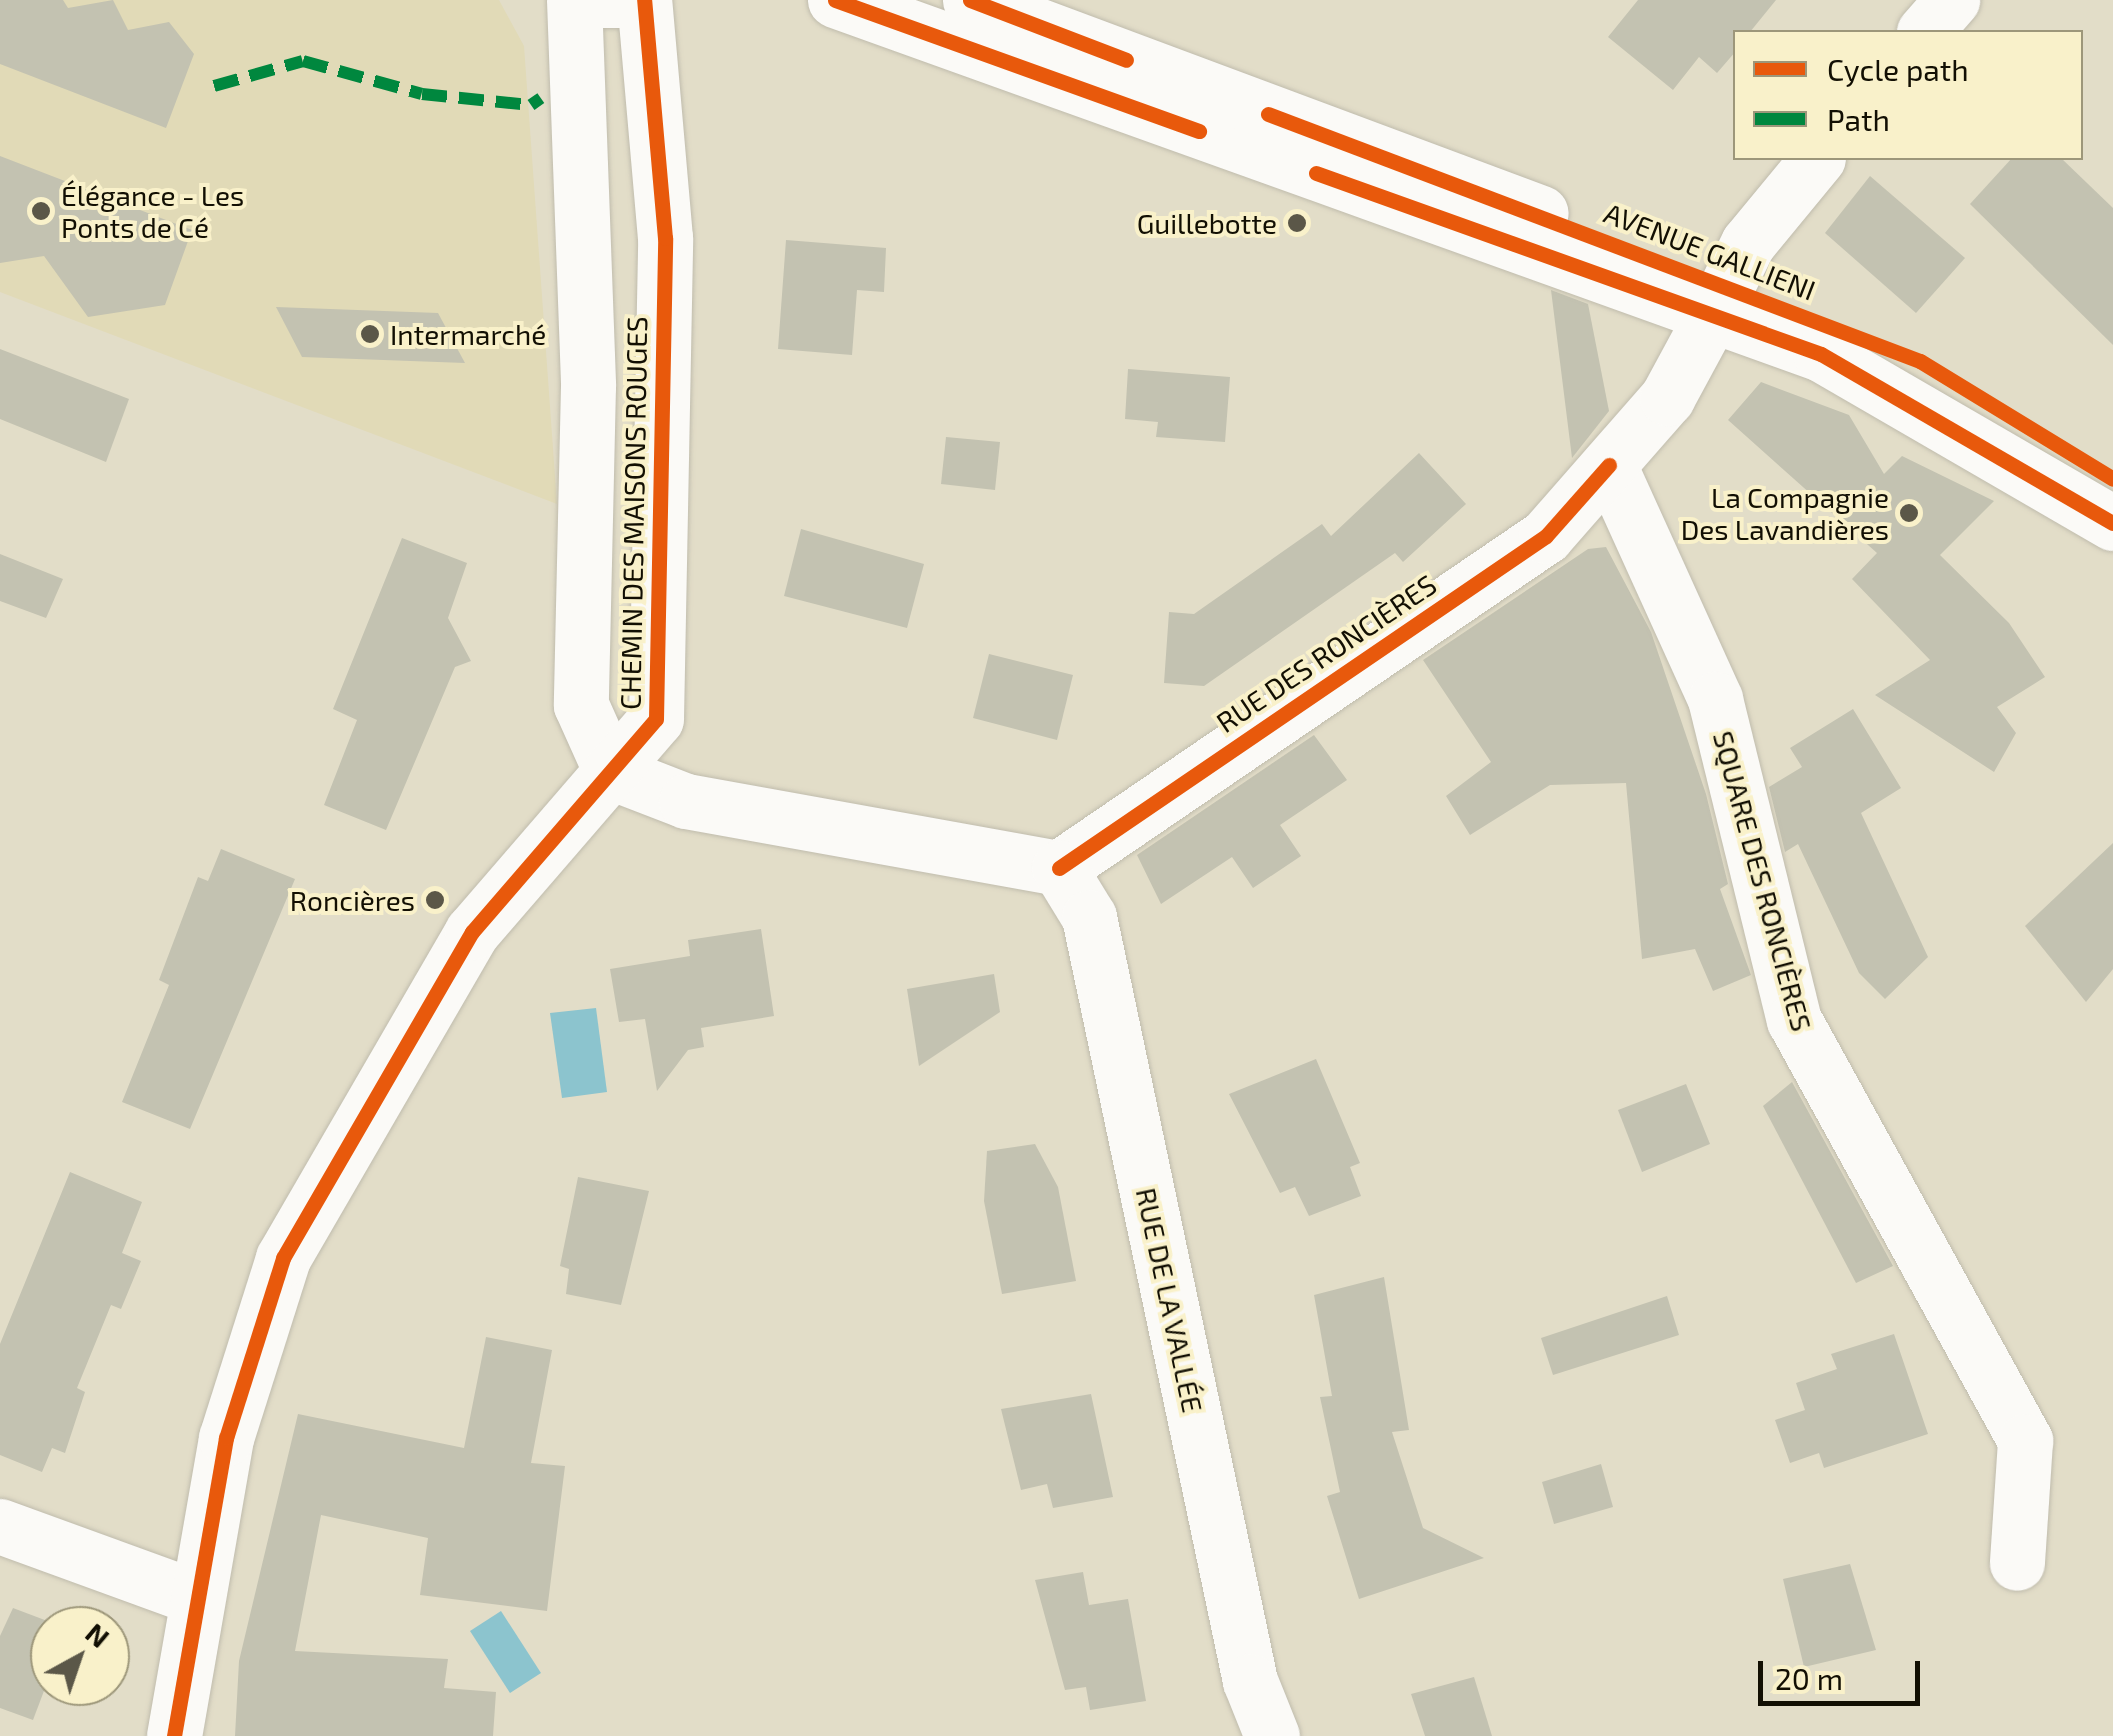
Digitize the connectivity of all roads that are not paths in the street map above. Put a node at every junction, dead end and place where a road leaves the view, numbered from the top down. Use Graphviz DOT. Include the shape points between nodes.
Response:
graph roads {
  1 [pos="574,0"];
  2 [pos="586,0"];
  3 [pos="631,0"];
  4 [pos="644,0"];
  5 [pos="835,0"];
  6 [pos="970,0"];
  7 [pos="1952,0"];
  8 [pos="1926,30"];
  9 [pos="1816,160"];
  10 [pos="1721,299"];
  11 [pos="1609,466"];
  12 [pos="2113,479"];
  13 [pos="2113,523"];
  14 [pos="611,772"];
  15 [pos="1059,868"];
  16 [pos="0,1526"];
  17 [pos="2017,1563"];
  18 [pos="195,1597"];
  19 [pos="174,1736"];
  20 [pos="1272,1736"];
  1 -- 14 [label="street, CHEMIN DES MAISONS ROUGES" via="588,404 581,705"];
  2 -- 3 [label="street"];
  4 -- 14 [label="street, CHEMIN DES MAISONS ROUGES" via="665,238 656,719"];
  5 -- 10 [label="street, AVENUE GALLIENI"];
  6 -- 10 [label="street, AVENUE GALLIENI"];
  7 -- 8 [label="street"];
  9 -- 10 [label="street, RUE DES RONCIÈRES" via="1748,243"];
  10 -- 11 [label="street, RUE DES RONCIÈRES" via="1668,398"];
  10 -- 12 [label="street, AVENUE GALLIENI" via="1920,361"];
  10 -- 13 [label="street, AVENUE GALLIENI" via="1905,396"];
  11 -- 15 [label="street, RUE DES RONCIÈRES" via="1546,536"];
  11 -- 17 [label="street, SQUARE DES RONCIÈRES" via="1716,699 1794,1020 2025,1441"];
  14 -- 15 [label="street" via="686,802"];
  14 -- 18 [label="street, CHEMIN DES MAISONS ROUGES" via="472,932 283,1258 226,1438"];
  15 -- 20 [label="street, RUE DE LA VALLÉE" via="1089,917 1250,1682"];
  16 -- 18 [label="street"];
  18 -- 19 [label="street, CHEMIN DES MAISONS ROUGES"];
}
